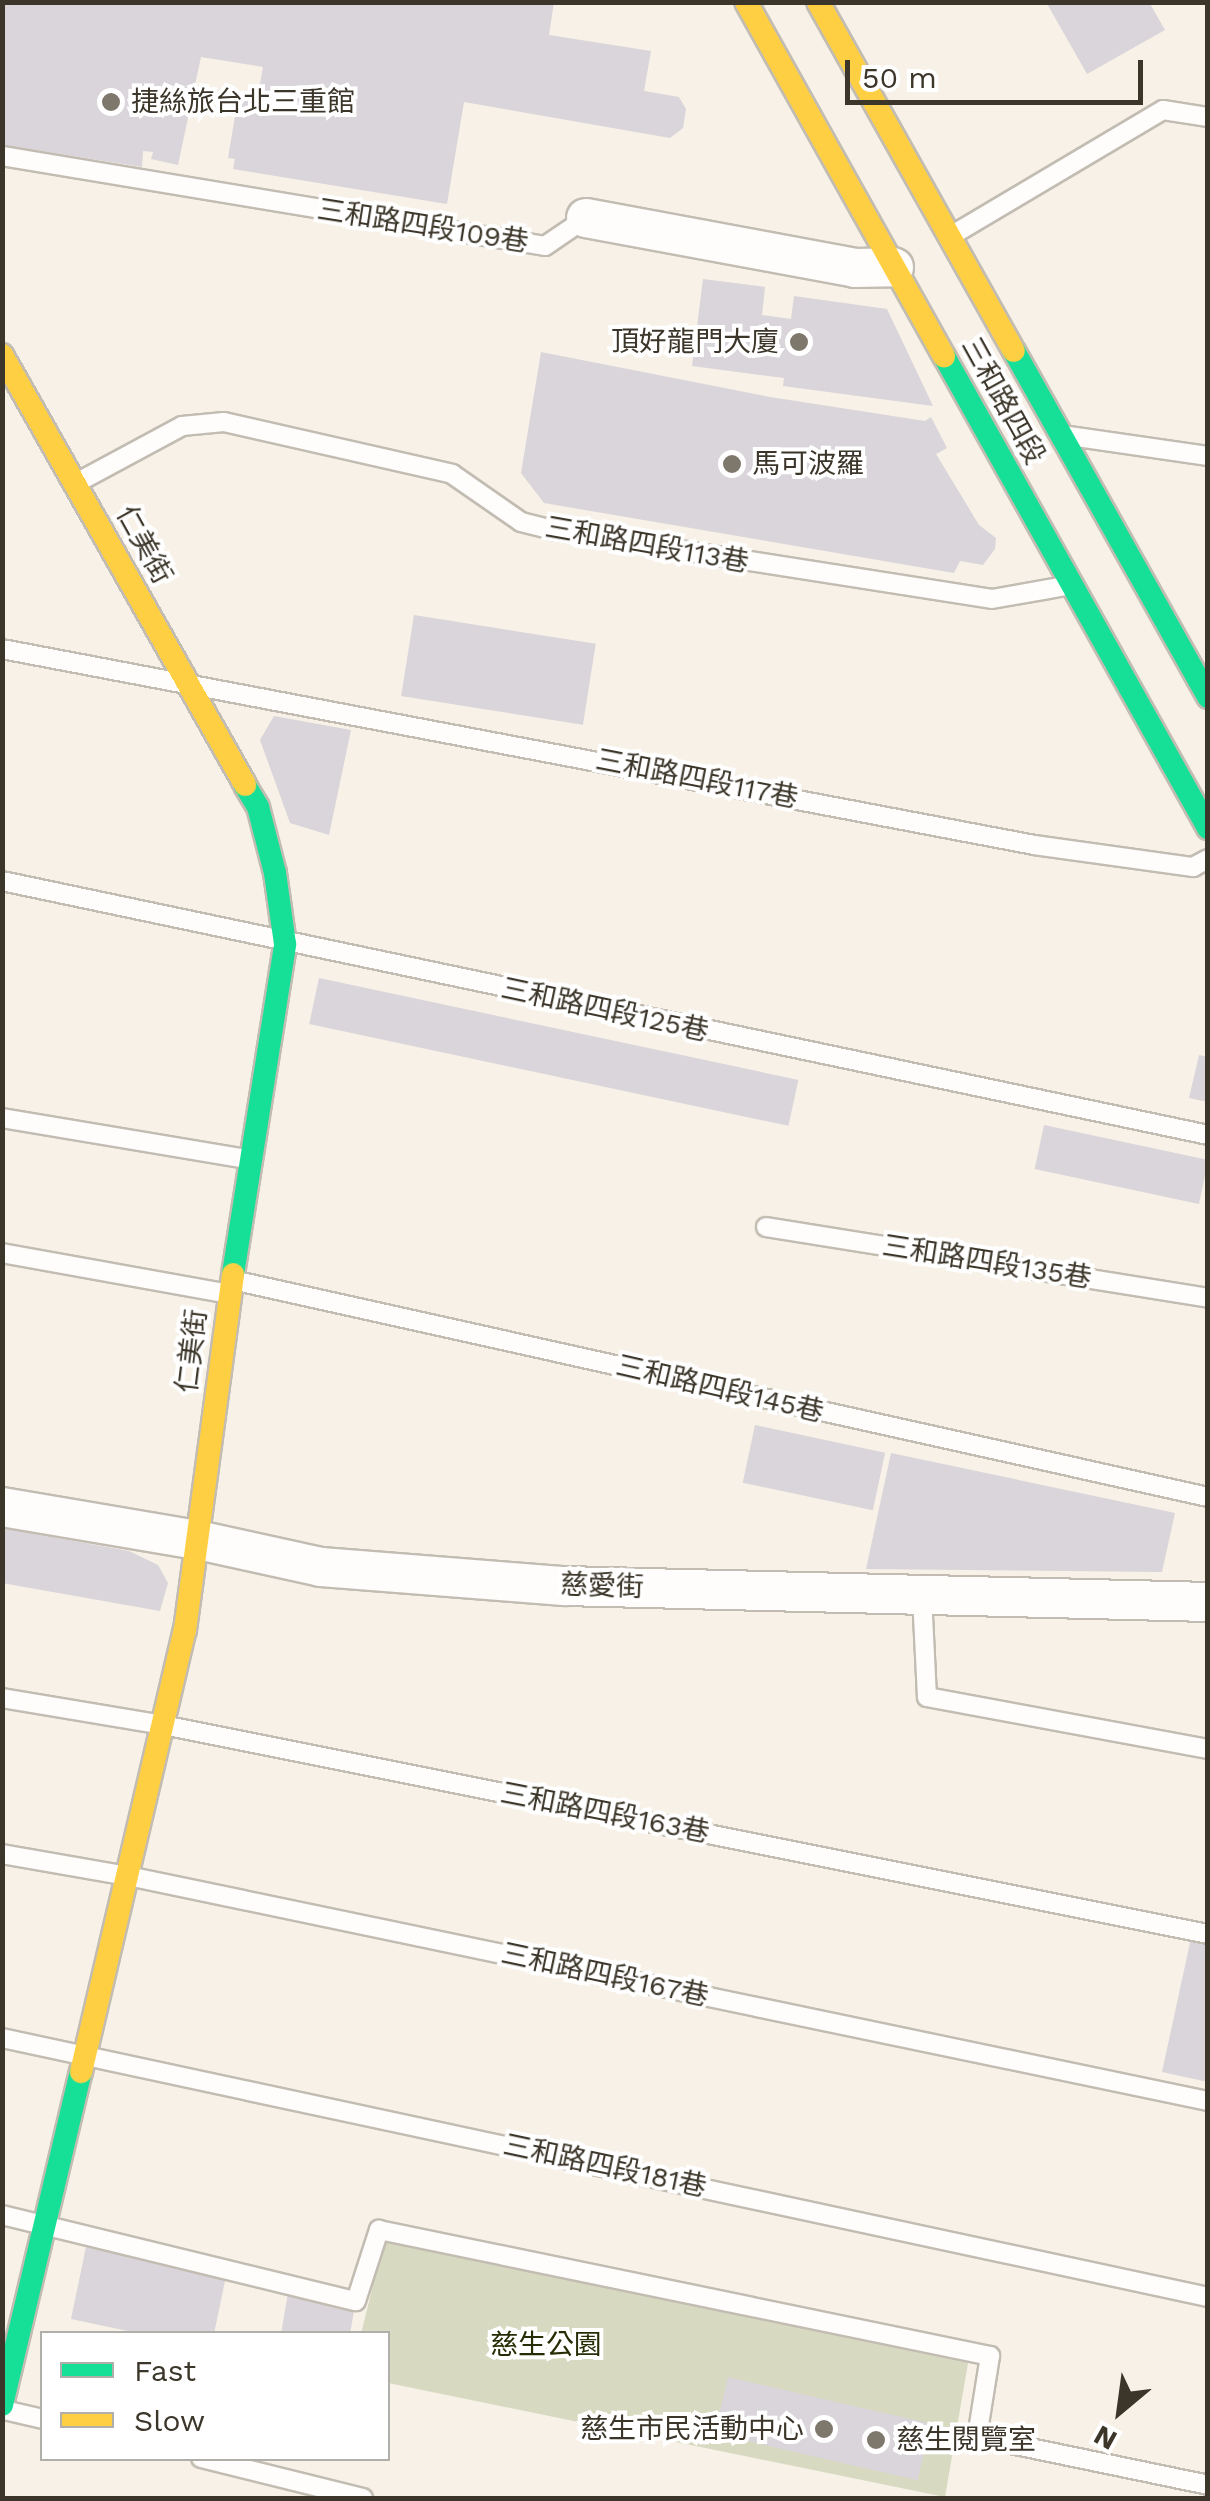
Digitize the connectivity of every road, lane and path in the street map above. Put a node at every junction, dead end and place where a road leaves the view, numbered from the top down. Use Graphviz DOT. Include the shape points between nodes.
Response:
graph roads {
  1 [pos="746,2"];
  2 [pos="818,2"];
  3 [pos="1208,118"];
  4 [pos="2,156"];
  5 [pos="586,218"];
  6 [pos="950,237"];
  7 [pos="894,267"];
  8 [pos="2,356"];
  9 [pos="1064,435"];
  10 [pos="1208,456"];
  11 [pos="75,484"];
  12 [pos="1072,586"];
  13 [pos="2,649"];
  14 [pos="1196,656"];
  15 [pos="185,681"];
  16 [pos="1208,697"];
  17 [pos="1208,828"];
  18 [pos="1208,859"];
  19 [pos="2,881"];
  20 [pos="284,944"];
  21 [pos="2,1118"];
  22 [pos="1208,1135"];
  23 [pos="254,1160"];
  24 [pos="766,1227"];
  25 [pos="2,1253"];
  26 [pos="232,1287"];
  27 [pos="1208,1298"];
  28 [pos="1208,1497"];
  29 [pos="2,1507"];
  30 [pos="198,1540"];
  31 [pos="922,1595"];
  32 [pos="1208,1602"];
  33 [pos="2,1698"];
  34 [pos="162,1725"];
  35 [pos="1208,1749"];
  36 [pos="2,1854"];
  37 [pos="128,1876"];
  38 [pos="1208,1934"];
  39 [pos="2,2038"];
  40 [pos="87,2053"];
  41 [pos="1208,2101"];
  42 [pos="2,2214"];
  43 [pos="42,2222"];
  44 [pos="1208,2297"];
  45 [pos="2,2407"];
  46 [pos="40,2419"];
  47 [pos="213,2461"];
  48 [pos="1208,2485"];
  49 [pos="363,2498"];
  1 -- 7 [label="street, 三和路四段"];
  2 -- 6 [label="street, 三和路四段"];
  3 -- 6 [label="lane" via="1163,110"];
  4 -- 5 [label="lane, 三和路四段109巷" via="544,246"];
  5 -- 7 [label="street, 三和路四段109巷" via="855,268"];
  6 -- 9 [label="street, 三和路四段"];
  7 -- 12 [label="street, 三和路四段"];
  8 -- 11 [label="street, 仁美街"];
  9 -- 10 [label="lane"];
  9 -- 14 [label="street, 三和路四段"];
  11 -- 12 [label="lane, 三和路四段113巷" via="182,426 224,422 452,474 521,522 552,530 992,599"];
  11 -- 15 [label="street, 仁美街"];
  12 -- 17 [label="street, 三和路四段"];
  13 -- 15 [label="lane, 三和路四段117巷"];
  14 -- 16 [label="street, 三和路四段"];
  15 -- 18 [label="lane, 三和路四段117巷" via="1034,845 1193,868"];
  15 -- 20 [label="street, 仁美街" via="258,807"];
  19 -- 20 [label="lane, 三和路四段125巷"];
  20 -- 22 [label="lane, 三和路四段125巷"];
  20 -- 23 [label="street, 仁美街"];
  21 -- 23 [label="lane"];
  23 -- 26 [label="street, 仁美街"];
  24 -- 27 [label="lane, 三和路四段135巷"];
  25 -- 26 [label="lane, 三和路四段145巷"];
  26 -- 28 [label="lane, 三和路四段145巷"];
  26 -- 30 [label="street, 仁美街"];
  29 -- 30 [label="street, 慈愛街"];
  30 -- 31 [label="street, 慈愛街" via="322,1567 564,1586"];
  30 -- 34 [label="street, 仁美街"];
  31 -- 32 [label="street, 慈愛街"];
  31 -- 35 [label="lane" via="926,1697"];
  33 -- 34 [label="lane, 三和路四段163巷"];
  34 -- 37 [label="street, 仁美街"];
  34 -- 38 [label="lane, 三和路四段163巷"];
  36 -- 37 [label="lane, 三和路四段167巷"];
  37 -- 40 [label="street, 仁美街"];
  37 -- 41 [label="lane, 三和路四段167巷"];
  39 -- 40 [label="lane, 三和路四段181巷"];
  40 -- 43 [label="street, 仁美街"];
  40 -- 44 [label="lane, 三和路四段181巷"];
  42 -- 43 [label="lane"];
  43 -- 45 [label="street, 仁美街"];
  43 -- 48 [label="lane" via="356,2301 379,2230 990,2356 977,2437"];
  45 -- 46 [label="lane"];
  47 -- 49 [label="lane"];
}
